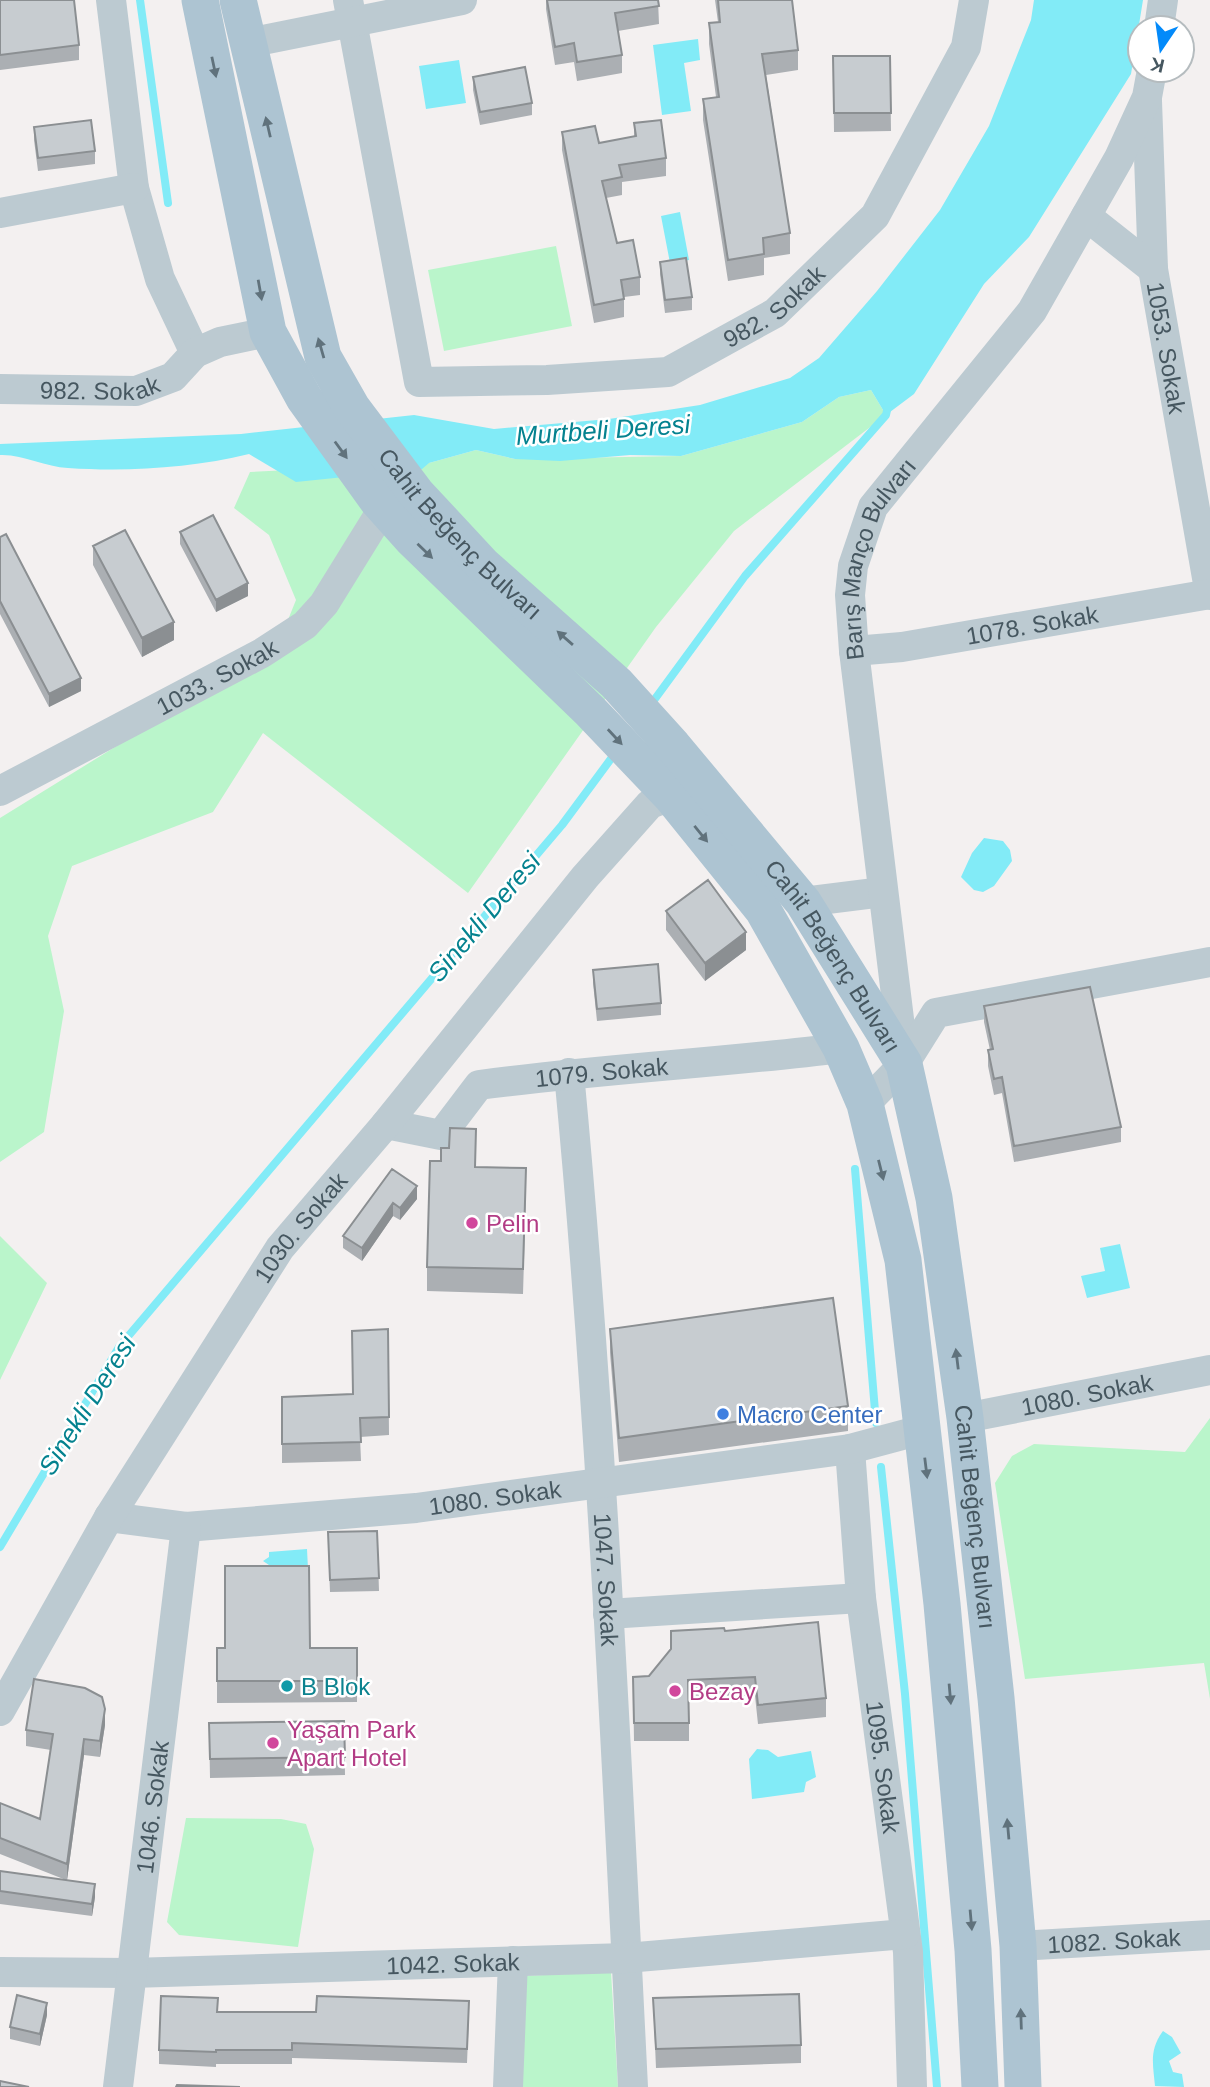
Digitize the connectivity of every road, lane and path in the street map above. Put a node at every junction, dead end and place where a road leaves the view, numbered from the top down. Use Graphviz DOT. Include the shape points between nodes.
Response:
graph roads {
  1 [pos="111,0"];
  2 [pos="200,0"];
  3 [pos="239,0"];
  4 [pos="462,0"];
  5 [pos="974,0"];
  6 [pos="350,11"];
  7 [pos="248,43"];
  8 [pos="1150,84"];
  9 [pos="134,188"];
  10 [pos="0,214"];
  11 [pos="1086,216"];
  12 [pos="1153,268"];
  13 [pos="268,332"];
  14 [pos="195,353"];
  15 [pos="0,389"];
  16 [pos="393,501"];
  17 [pos="1210,595"];
  18 [pos="854,651"];
  19 [pos="0,791"];
  20 [pos="671,796"];
  21 [pos="883,892"];
  22 [pos="803,902"];
  23 [pos="1210,962"];
  24 [pos="841,1048"];
  25 [pos="904,1064"];
  26 [pos="569,1073"];
  27 [pos="865,1104"];
  28 [pos="386,1124"];
  29 [pos="1210,1370"];
  30 [pos="965,1419"];
  31 [pos="921,1430"];
  32 [pos="850,1449"];
  33 [pos="601,1485"];
  34 [pos="109,1517"];
  35 [pos="186,1527"];
  36 [pos="861,1598"];
  37 [pos="608,1614"];
  38 [pos="0,1711"];
  39 [pos="905,1934"];
  40 [pos="1210,1935"];
  41 [pos="1018,1945"];
  42 [pos="626,1958"];
  43 [pos="513,1961"];
  44 [pos="0,1972"];
  45 [pos="131,1973"];
  46 [pos="118,2087"];
  47 [pos="508,2087"];
  48 [pos="632,2087"];
  49 [pos="912,2087"];
  50 [pos="980,2087"];
  51 [pos="1023,2087"];
  1 -- 9 [label="street"];
  2 -- 13 [label="main road, Cahit Beğenç Bulvarı, one-way"];
  3 -- 7 [label="main road, Cahit Beğenç Bulvarı"];
  4 -- 6 [label="street"];
  5 -- 6 [label="street, 982. Sokak" via="966,47 875,216 775,313 668,372 547,380 419,382"];
  6 -- 7 [label="street"];
  16 -- 7 [label="main road, Cahit Beğenç Bulvarı, one-way" via="352,408 323,357"];
  8 -- 11 [label="street, Barış Manço Bulvarı"];
  8 -- 12 [label="street, 1053. Sokak"];
  9 -- 10 [label="street"];
  9 -- 14 [label="street" via="160,279"];
  11 -- 12 [label="street"];
  11 -- 18 [label="street, Barış Manço Bulvarı" via="1032,311 873,507 853,566"];
  12 -- 17 [label="street, 1053. Sokak"];
  13 -- 14 [label="street, 982. Sokak" via="220,342"];
  13 -- 16 [label="main road, Cahit Beğenç Bulvarı, one-way" via="304,398"];
  14 -- 15 [label="street, 982. Sokak" via="173,377 136,391"];
  16 -- 19 [label="street, 1033. Sokak" via="305,625 262,653"];
  16 -- 20 [label="main road, Cahit Beğenç Bulvarı, one-way" via="412,539 590,710"];
  22 -- 16 [label="main road, Cahit Beğenç Bulvarı, one-way" via="616,683 483,565"];
  17 -- 18 [label="street, 1078. Sokak" via="902,647"];
  18 -- 21 [label="street, Barış Manço Bulvarı"];
  20 -- 24 [label="main road, Cahit Beğenç Bulvarı, one-way" via="763,910"];
  20 -- 28 [label="street, 1030. Sokak" via="650,804 585,877"];
  21 -- 22 [label="street"];
  21 -- 25 [label="street, Barış Manço Bulvarı"];
  22 -- 25 [label="main road, Cahit Beğenç Bulvarı"];
  23 -- 25 [label="street" via="936,1013"];
  24 -- 26 [label="street, 1079. Sokak"];
  24 -- 27 [label="main road, Cahit Beğenç Bulvarı"];
  25 -- 27 [label="street"];
  30 -- 25 [label="main road, Cahit Beğenç Bulvarı, one-way" via="934,1198"];
  26 -- 28 [label="street, 1079. Sokak" via="479,1085 441,1135"];
  26 -- 33 [label="street, 1047. Sokak"];
  27 -- 31 [label="main road, Cahit Beğenç Bulvarı, one-way" via="903,1260"];
  28 -- 34 [label="street, 1030. Sokak" via="280,1248"];
  29 -- 30 [label="street, 1080. Sokak"];
  41 -- 30 [label="main road, Cahit Beğenç Bulvarı, one-way"];
  31 -- 32 [label="street, 1080. Sokak"];
  31 -- 50 [label="main road, Cahit Beğenç Bulvarı, one-way" via="971,1924"];
  32 -- 33 [label="street, 1080. Sokak"];
  32 -- 36 [label="street, 1095. Sokak"];
  33 -- 35 [label="street, 1080. Sokak" via="416,1508"];
  33 -- 37 [label="street, 1047. Sokak"];
  34 -- 35 [label="street, 1080. Sokak"];
  34 -- 38 [label="street, 1030. Sokak"];
  35 -- 45 [label="street, 1046. Sokak"];
  36 -- 37 [label="street"];
  36 -- 39 [label="street, 1095. Sokak"];
  37 -- 42 [label="street, 1047. Sokak"];
  39 -- 42 [label="street, 1042. Sokak"];
  39 -- 49 [label="street, 1095. Sokak"];
  40 -- 41 [label="street, 1082. Sokak"];
  51 -- 41 [label="main road, Cahit Beğenç Bulvarı, one-way"];
  42 -- 43 [label="street, 1042. Sokak"];
  42 -- 48 [label="street, 1047. Sokak"];
  43 -- 45 [label="street, 1042. Sokak"];
  43 -- 47 [label="street"];
  44 -- 45 [label="street, 1042. Sokak"];
  45 -- 46 [label="street, 1046. Sokak"];
}
